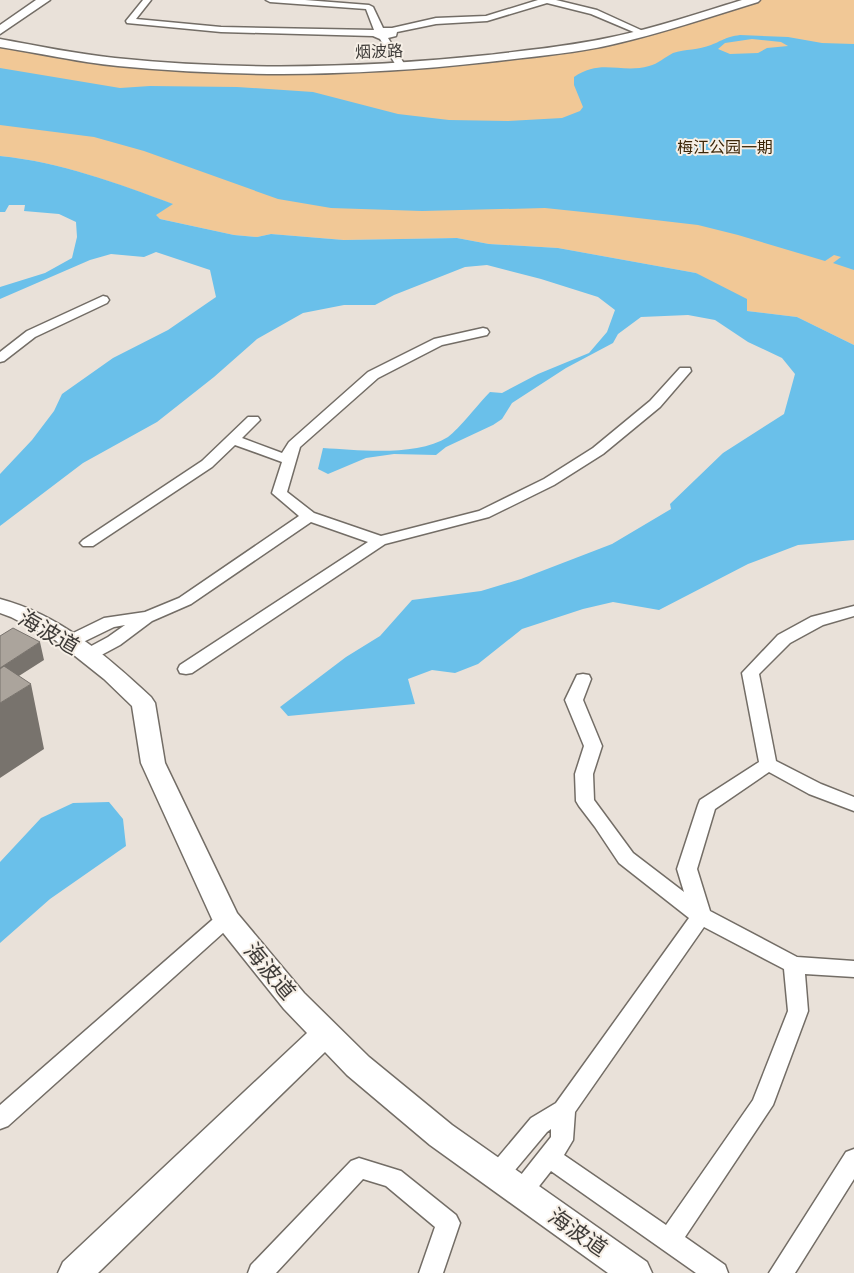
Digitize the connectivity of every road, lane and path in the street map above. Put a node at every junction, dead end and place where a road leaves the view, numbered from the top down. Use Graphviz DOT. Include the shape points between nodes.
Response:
graph roads {
  1 [pos="33,0"];
  2 [pos="44,0"];
  3 [pos="147,0"];
  4 [pos="270,0"];
  5 [pos="547,0"];
  6 [pos="744,0"];
  7 [pos="754,0"];
  8 [pos="0,22"];
  9 [pos="0,30"];
  10 [pos="639,32"];
  11 [pos="382,33"];
  12 [pos="0,40"];
  13 [pos="0,43"];
  14 [pos="400,65"];
  15 [pos="103,300"];
  16 [pos="483,332"];
  17 [pos="0,358"];
  18 [pos="685,372"];
  19 [pos="254,420"];
  20 [pos="233,440"];
  21 [pos="294,445"];
  22 [pos="309,516"];
  23 [pos="380,541"];
  24 [pos="88,543"];
  25 [pos="0,606"];
  26 [pos="854,611"];
  27 [pos="80,648"];
  28 [pos="186,669"];
  29 [pos="583,678"];
  30 [pos="768,764"];
  31 [pos="854,804"];
  32 [pos="701,916"];
  33 [pos="226,918"];
  34 [pos="794,964"];
  35 [pos="854,970"];
  36 [pos="326,1033"];
  37 [pos="564,1110"];
  38 [pos="0,1120"];
  39 [pos="549,1157"];
  40 [pos="854,1159"];
  41 [pos="497,1175"];
  42 [pos="521,1192"];
  43 [pos="669,1240"];
  44 [pos="75,1273"];
  45 [pos="260,1273"];
  46 [pos="431,1273"];
  47 [pos="635,1273"];
  48 [pos="716,1273"];
  49 [pos="781,1273"];
  1 -- 8 [label="main road"];
  2 -- 9 [label="main road"];
  3 -- 11 [label="street" via="130,21 280,32"];
  4 -- 11 [label="street" via="370,7"];
  5 -- 10 [label="street" via="594,12"];
  5 -- 11 [label="street" via="487,18 436,22"];
  6 -- 10 [label="main road, 烟波路"];
  7 -- 13 [label="main road, 烟波路" via="595,44 393,68 251,70 170,66 71,56"];
  10 -- 14 [label="main road, 烟波路" via="558,48"];
  11 -- 14 [label="street"];
  12 -- 14 [label="main road, 烟波路" via="122,59 209,66"];
  15 -- 17 [label="street" via="31,334"];
  16 -- 21 [label="street" via="438,342 373,375"];
  18 -- 23 [label="street" via="656,404 598,451 549,482 484,514"];
  19 -- 20 [label="street"];
  20 -- 21 [label="street" via="285,459"];
  20 -- 24 [label="street" via="207,464"];
  21 -- 22 [label="street" via="279,493"];
  22 -- 23 [label="street"];
  22 -- 27 [label="street" via="185,602 148,617 123,636"];
  23 -- 28 [label="street"];
  25 -- 27 [label="main road, 海波道" via="63,635"];
  26 -- 30 [label="street" via="817,621 784,639 750,673"];
  27 -- 33 [label="main road, 海波道" via="143,703 153,763"];
  29 -- 32 [label="street" via="574,700 593,746 584,774 585,801 626,858"];
  30 -- 31 [label="street" via="814,789"];
  30 -- 32 [label="street" via="707,805 687,869"];
  32 -- 34 [label="street"];
  32 -- 37 [label="street"];
  33 -- 36 [label="main road, 海波道" via="294,1001"];
  33 -- 38 [label="street"];
  34 -- 35 [label="street"];
  34 -- 43 [label="street" via="798,1011 762,1105"];
  36 -- 41 [label="main road, 海波道" via="358,1066 441,1135"];
  36 -- 44 [label="main road"];
  37 -- 39 [label="street" via="562,1140"];
  37 -- 41 [label="street" via="539,1125"];
  39 -- 42 [label="street"];
  39 -- 43 [label="street"];
  40 -- 49 [label="street"];
  41 -- 42 [label="main road, 海波道"];
  42 -- 47 [label="main road, 海波道"];
  43 -- 48 [label="street"];
  45 -- 46 [label="street" via="359,1168 393,1178 448,1223"];
}
